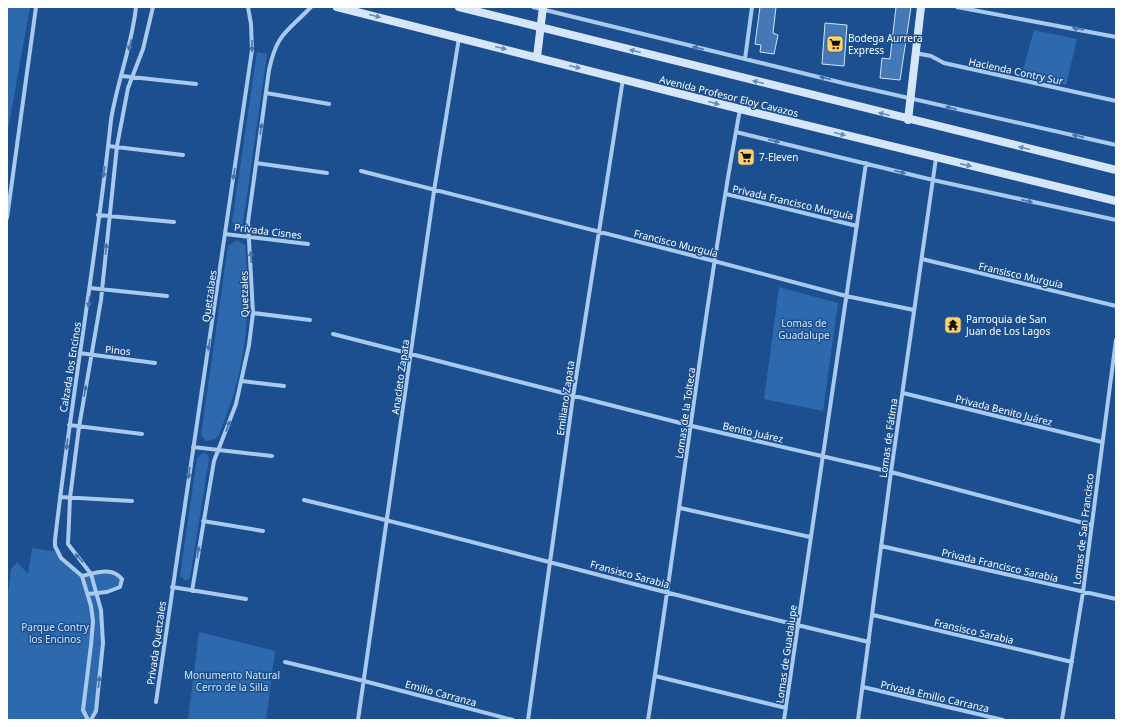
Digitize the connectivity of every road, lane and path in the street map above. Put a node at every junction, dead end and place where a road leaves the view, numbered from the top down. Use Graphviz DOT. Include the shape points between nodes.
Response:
graph roads {
  1 [pos="36,7"];
  2 [pos="136,7"];
  3 [pos="153,7"];
  4 [pos="248,7"];
  5 [pos="311,7"];
  6 [pos="337,7"];
  7 [pos="459,7"];
  8 [pos="533,7"];
  9 [pos="752,7"];
  10 [pos="921,7"];
  11 [pos="957,7"];
  12 [pos="543,8"];
  13 [pos="540,27"];
  14 [pos="459,37"];
  15 [pos="1116,37"];
  16 [pos="915,53"];
  17 [pos="537,57"];
  18 [pos="745,59"];
  19 [pos="122,76"];
  20 [pos="132,78"];
  21 [pos="623,79"];
  22 [pos="196,84"];
  23 [pos="266,93"];
  24 [pos="910,98"];
  25 [pos="1116,101"];
  26 [pos="329,104"];
  27 [pos="740,109"];
  28 [pos="908,120"];
  29 [pos="736,132"];
  30 [pos="1116,145"];
  31 [pos="108,146"];
  32 [pos="117,146"];
  33 [pos="182,155"];
  34 [pos="936,158"];
  35 [pos="256,163"];
  36 [pos="866,163"];
  37 [pos="1116,170"];
  38 [pos="361,171"];
  39 [pos="327,173"];
  40 [pos="933,180"];
  41 [pos="434,191"];
  42 [pos="726,194"];
  43 [pos="1116,201"];
  44 [pos="98,215"];
  45 [pos="109,216"];
  46 [pos="7,218"];
  47 [pos="1116,220"];
  48 [pos="174,222"];
  49 [pos="857,226"];
  50 [pos="598,232"];
  51 [pos="225,234"];
  52 [pos="250,238"];
  53 [pos="308,244"];
  54 [pos="922,259"];
  55 [pos="714,261"];
  56 [pos="90,288"];
  57 [pos="102,289"];
  58 [pos="167,296"];
  59 [pos="846,296"];
  60 [pos="1116,306"];
  61 [pos="914,310"];
  62 [pos="253,313"];
  63 [pos="310,320"];
  64 [pos="333,334"];
  65 [pos="1116,340"];
  66 [pos="79,353"];
  67 [pos="412,354"];
  68 [pos="91,355"];
  69 [pos="155,363"];
  70 [pos="242,381"];
  71 [pos="284,386"];
  72 [pos="903,393"];
  73 [pos="573,397"];
  74 [pos="69,426"];
  75 [pos="692,426"];
  76 [pos="80,427"];
  77 [pos="142,434"];
  78 [pos="1102,442"];
  79 [pos="193,447"];
  80 [pos="218,451"];
  81 [pos="272,456"];
  82 [pos="822,457"];
  83 [pos="891,472"];
  84 [pos="60,497"];
  85 [pos="70,498"];
  86 [pos="304,500"];
  87 [pos="132,501"];
  88 [pos="680,508"];
  89 [pos="387,520"];
  90 [pos="203,521"];
  91 [pos="1091,525"];
  92 [pos="263,531"];
  93 [pos="810,538"];
  94 [pos="881,546"];
  95 [pos="551,562"];
  96 [pos="91,574"];
  97 [pos="82,576"];
  98 [pos="172,587"];
  99 [pos="192,591"];
  100 [pos="668,592"];
  101 [pos="1083,592"];
  102 [pos="88,594"];
  103 [pos="97,594"];
  104 [pos="246,599"];
  105 [pos="1116,599"];
  106 [pos="873,615"];
  107 [pos="798,627"];
  108 [pos="869,642"];
  109 [pos="285,662"];
  110 [pos="1072,662"];
  111 [pos="655,676"];
  112 [pos="364,680"];
  113 [pos="863,687"];
  114 [pos="156,702"];
  115 [pos="786,708"];
  116 [pos="88,720"];
  117 [pos="91,720"];
  118 [pos="358,720"];
  119 [pos="513,720"];
  120 [pos="528,720"];
  121 [pos="648,720"];
  122 [pos="784,720"];
  123 [pos="858,720"];
  124 [pos="1003,720"];
  125 [pos="1062,720"];
  1 -- 46 [label="street"];
  2 -- 19 [label="street, Calzada los Encinos, one-way" via="131,44"];
  3 -- 20 [label="street, Calzada los Encinos" via="143,49"];
  4 -- 51 [label="street, Quetzalaes, one-way" via="252,50"];
  5 -- 23 [label="street, Quetzales" via="282,35 275,46"];
  6 -- 14 [label="main road, Avenida Profesor Eloy Cavazos, one-way"];
  7 -- 13 [label="main road, Avenida Profesor Eloy Cavazos"];
  8 -- 12 [label="street"];
  9 -- 18 [label="street"];
  10 -- 16 [label="main road"];
  15 -- 11 [label="street, one-way"];
  12 -- 13 [label="main road"];
  18 -- 12 [label="street, one-way"];
  13 -- 17 [label="main road"];
  28 -- 13 [label="main road, Avenida Profesor Eloy Cavazos, one-way"];
  14 -- 17 [label="main road, Avenida Profesor Eloy Cavazos, one-way"];
  14 -- 41 [label="street, Anacleto Zapata"];
  16 -- 24 [label="main road"];
  16 -- 25 [label="street, Hacienda Contry Sur" via="932,56 944,64"];
  17 -- 21 [label="main road, Avenida Profesor Eloy Cavazos, one-way"];
  24 -- 18 [label="street, one-way"];
  19 -- 20 [label="street"];
  19 -- 31 [label="street, Calzada los Encinos" via="113,107"];
  20 -- 22 [label="street"];
  20 -- 32 [label="street, Calzada los Encinos" via="124,102"];
  21 -- 27 [label="main road, Avenida Profesor Eloy Cavazos, one-way"];
  21 -- 50 [label="street, Emiliano Zapata"];
  23 -- 26 [label="street"];
  35 -- 23 [label="street, Quetzales, one-way"];
  24 -- 28 [label="main road"];
  30 -- 24 [label="street, one-way"];
  27 -- 29 [label="street, Lomas de la Tolteca"];
  27 -- 34 [label="main road, Avenida Profesor Eloy Cavazos, one-way"];
  37 -- 28 [label="main road, Avenida Profesor Eloy Cavazos, one-way"];
  29 -- 36 [label="street, one-way"];
  29 -- 42 [label="street, Lomas de la Tolteca"];
  31 -- 32 [label="street"];
  31 -- 44 [label="street, Calzada los Encinos, one-way"];
  32 -- 33 [label="street"];
  32 -- 45 [label="street, Calzada los Encinos"];
  34 -- 40 [label="street, Lomas de Fátima"];
  34 -- 43 [label="main road, Avenida Profesor Eloy Cavazos, one-way"];
  35 -- 39 [label="street"];
  35 -- 52 [label="street, Quetzales" via="248,218"];
  36 -- 40 [label="street, one-way"];
  36 -- 49 [label="street, Lomas de Guadalupe"];
  38 -- 41 [label="street"];
  40 -- 47 [label="street, one-way"];
  40 -- 54 [label="street, Lomas de Fátima"];
  41 -- 50 [label="street, Francisco Murguía"];
  41 -- 67 [label="street, Anacleto Zapata"];
  42 -- 49 [label="street, Privada Francisco Murguía"];
  42 -- 55 [label="street, Lomas de la Tolteca"];
  44 -- 45 [label="street"];
  44 -- 56 [label="street, Calzada los Encinos"];
  45 -- 48 [label="street"];
  57 -- 45 [label="street, Calzada los Encinos, one-way"];
  49 -- 59 [label="street, Lomas de Guadalupe"];
  50 -- 55 [label="street, Francisco Murguía"];
  50 -- 73 [label="street, Emiliano Zapata"];
  51 -- 52 [label="street, Privada Cisnes"];
  51 -- 79 [label="street, Quetzalaes, one-way"];
  52 -- 53 [label="street, Privada Cisnes"];
  62 -- 52 [label="street, Quetzales, one-way"];
  54 -- 60 [label="street, Fransisco Murguía"];
  54 -- 61 [label="street, Lomas de Fátima"];
  55 -- 59 [label="street, Francisco Murguía"];
  55 -- 75 [label="street, Lomas de la Tolteca"];
  56 -- 57 [label="street"];
  56 -- 66 [label="street, Calzada los Encinos, one-way"];
  57 -- 58 [label="street"];
  57 -- 68 [label="street, Calzada los Encinos"];
  59 -- 61 [label="street, Francisco Murguía"];
  59 -- 82 [label="street, Lomas de Guadalupe"];
  61 -- 72 [label="street, Lomas de Fátima"];
  62 -- 63 [label="street"];
  62 -- 70 [label="street, Quetzales"];
  64 -- 67 [label="street"];
  65 -- 78 [label="street, Lomas de San Francisco"];
  66 -- 68 [label="street, Pinos"];
  66 -- 74 [label="street, Calzada los Encinos"];
  67 -- 73 [label="street, Benito Juárez"];
  67 -- 89 [label="street, Anacleto Zapata"];
  68 -- 69 [label="street, Pinos"];
  76 -- 68 [label="street, Calzada los Encinos, one-way"];
  70 -- 71 [label="street"];
  80 -- 70 [label="street, Quetzales, one-way"];
  72 -- 78 [label="street, Privada Benito Juárez"];
  72 -- 83 [label="street, Lomas de Fátima"];
  73 -- 75 [label="street, Benito Juárez"];
  73 -- 95 [label="street, Emiliano Zapata"];
  74 -- 76 [label="street"];
  74 -- 84 [label="street, Calzada los Encinos, one-way"];
  75 -- 82 [label="street, Benito Juárez"];
  75 -- 88 [label="street, Lomas de la Tolteca"];
  76 -- 77 [label="street"];
  76 -- 85 [label="street, Calzada los Encinos"];
  78 -- 91 [label="street, Lomas de San Francisco"];
  79 -- 80 [label="street"];
  79 -- 98 [label="street, Quetzalaes, one-way"];
  80 -- 81 [label="street"];
  80 -- 90 [label="street, Quetzales"];
  82 -- 83 [label="street, Benito Juárez"];
  82 -- 93 [label="street, Lomas de Guadalupe"];
  83 -- 91 [label="street, Benito Juárez"];
  83 -- 94 [label="street, Lomas de Fátima"];
  84 -- 85 [label="street"];
  84 -- 97 [label="street, Calzada los Encinos" via="55,546 61,558"];
  85 -- 87 [label="street"];
  96 -- 85 [label="street, Calzada los Encinos, one-way" via="68,544"];
  86 -- 89 [label="street"];
  88 -- 93 [label="street"];
  88 -- 100 [label="street, Lomas de la Tolteca"];
  89 -- 95 [label="street, Fransisco Sarabia"];
  89 -- 112 [label="street, Anacleto Zapata"];
  90 -- 92 [label="street"];
  99 -- 90 [label="street, Quetzales, one-way"];
  91 -- 101 [label="street, Lomas de San Francisco"];
  93 -- 107 [label="street, Lomas de Guadalupe"];
  94 -- 101 [label="street, Privada Francisco Sarabia"];
  94 -- 106 [label="street, Lomas de Fátima"];
  95 -- 100 [label="street, Fransisco Sarabia"];
  95 -- 120 [label="street, Emiliano Zapata"];
  96 -- 97 [label="street"];
  96 -- 103 [label="street, Calzada los Encinos"];
  96 -- 103 [label="street" via="113,572 122,579 120,587 115,590"];
  97 -- 102 [label="street"];
  98 -- 99 [label="street"];
  98 -- 114 [label="street, Privada Quetzales"];
  99 -- 104 [label="street"];
  100 -- 107 [label="street, Fransisco Sarabia"];
  100 -- 111 [label="street, Lomas de la Tolteca"];
  101 -- 105 [label="street, Privada Francisco Sarabia"];
  101 -- 110 [label="street, Lomas de San Francisco"];
  102 -- 103 [label="street"];
  102 -- 116 [label="street" via="93,621 83,710"];
  117 -- 103 [label="street, Calzada los Encinos, one-way" via="96,711 103,643 101,610"];
  106 -- 108 [label="street, Lomas de Fátima"];
  106 -- 110 [label="street, Fransisco Sarabia"];
  107 -- 108 [label="street, Fransisco Sarabia"];
  107 -- 115 [label="street, Lomas de Guadalupe"];
  108 -- 113 [label="street, Lomas de Fátima"];
  109 -- 112 [label="street"];
  110 -- 125 [label="street, Lomas de San Francisco"];
  111 -- 115 [label="street"];
  111 -- 121 [label="street, Lomas de la Tolteca"];
  112 -- 118 [label="street, Anacleto Zapata"];
  112 -- 119 [label="street, Emilio Carranza"];
  113 -- 123 [label="street, Lomas de Fátima"];
  113 -- 124 [label="street, Privada Emilio Carranza"];
  115 -- 122 [label="street, Lomas de Guadalupe"];
}
